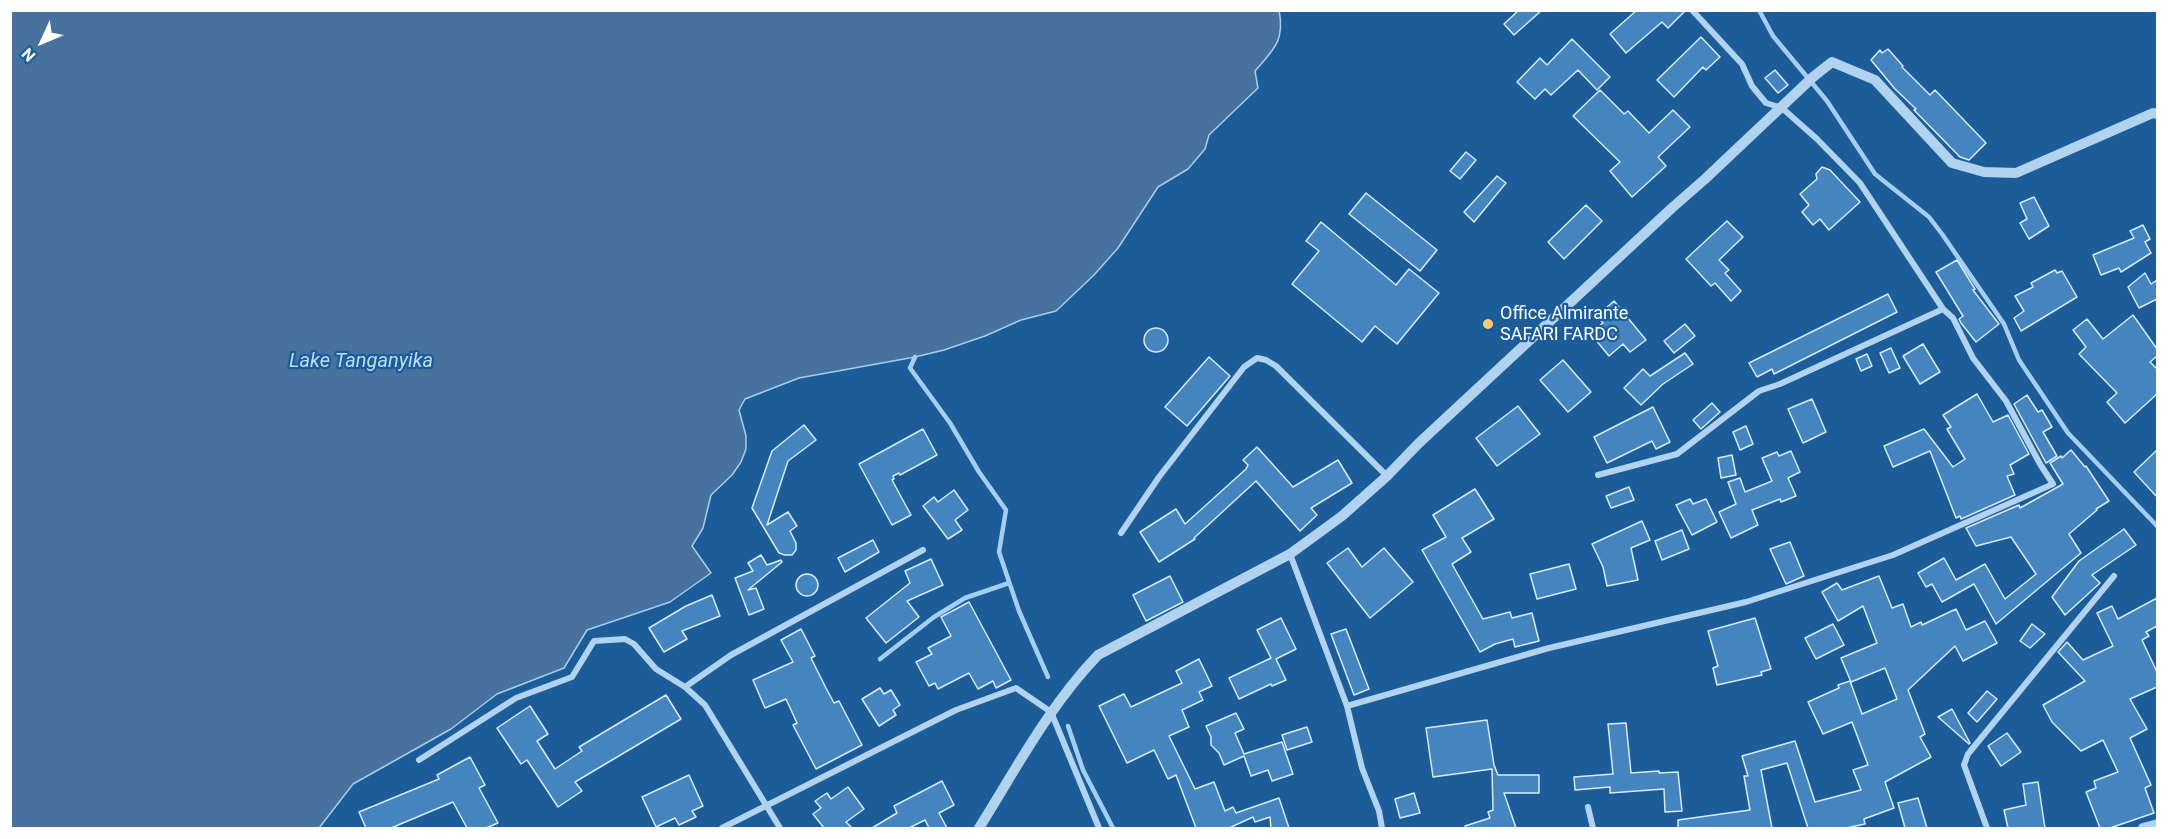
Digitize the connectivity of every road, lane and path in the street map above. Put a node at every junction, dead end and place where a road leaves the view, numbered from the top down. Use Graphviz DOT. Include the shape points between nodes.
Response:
graph roads {
  1 [pos="1692,10"];
  2 [pos="1785,104"];
  3 [pos="2157,114"];
  4 [pos="1943,309"];
  5 [pos="1598,475"];
  6 [pos="1387,476"];
  7 [pos="1121,533"];
  8 [pos="924,550"];
  9 [pos="1290,554"];
  10 [pos="2114,576"];
  11 [pos="685,687"];
  12 [pos="1347,706"];
  13 [pos="1052,712"];
  14 [pos="419,760"];
  15 [pos="766,805"];
  16 [pos="1588,807"];
  17 [pos="2157,824"];
  18 [pos="722,828"];
  19 [pos="780,828"];
  20 [pos="979,828"];
  21 [pos="1099,828"];
  22 [pos="1382,828"];
  23 [pos="1593,828"];
  24 [pos="1987,828"];
  25 [pos="2143,828"];
  1 -- 2 [label="street" via="1742,64 1752,86 1766,103"];
  2 -- 3 [label="street" via="1832,62 1875,80 1952,163 1984,172 2016,173 2153,112"];
  2 -- 4 [label="street" via="1860,183"];
  2 -- 6 [label="street"];
  4 -- 5 [label="street" via="1759,391 1677,454"];
  4 -- 12 [label="street" via="1953,318 1973,358 2006,401 2053,484 1893,555 1746,602 1549,648"];
  6 -- 7 [label="street" via="1276,366 1257,358 1244,367 1223,394"];
  6 -- 9 [label="street"];
  8 -- 11 [label="street" via="731,656"];
  9 -- 12 [label="street"];
  9 -- 13 [label="street" via="1098,655"];
  10 -- 24 [label="street" via="1968,754 1964,765"];
  11 -- 14 [label="street" via="656,669 625,639 594,641 572,677 516,698"];
  11 -- 15 [label="street" via="705,705"];
  12 -- 22 [label="street"];
  13 -- 15 [label="street" via="1016,688 956,710"];
  13 -- 20 [label="street"];
  13 -- 21 [label="street"];
  15 -- 18 [label="street"];
  15 -- 19 [label="street"];
  16 -- 23 [label="street"];
  17 -- 25 [label="street"];
}
